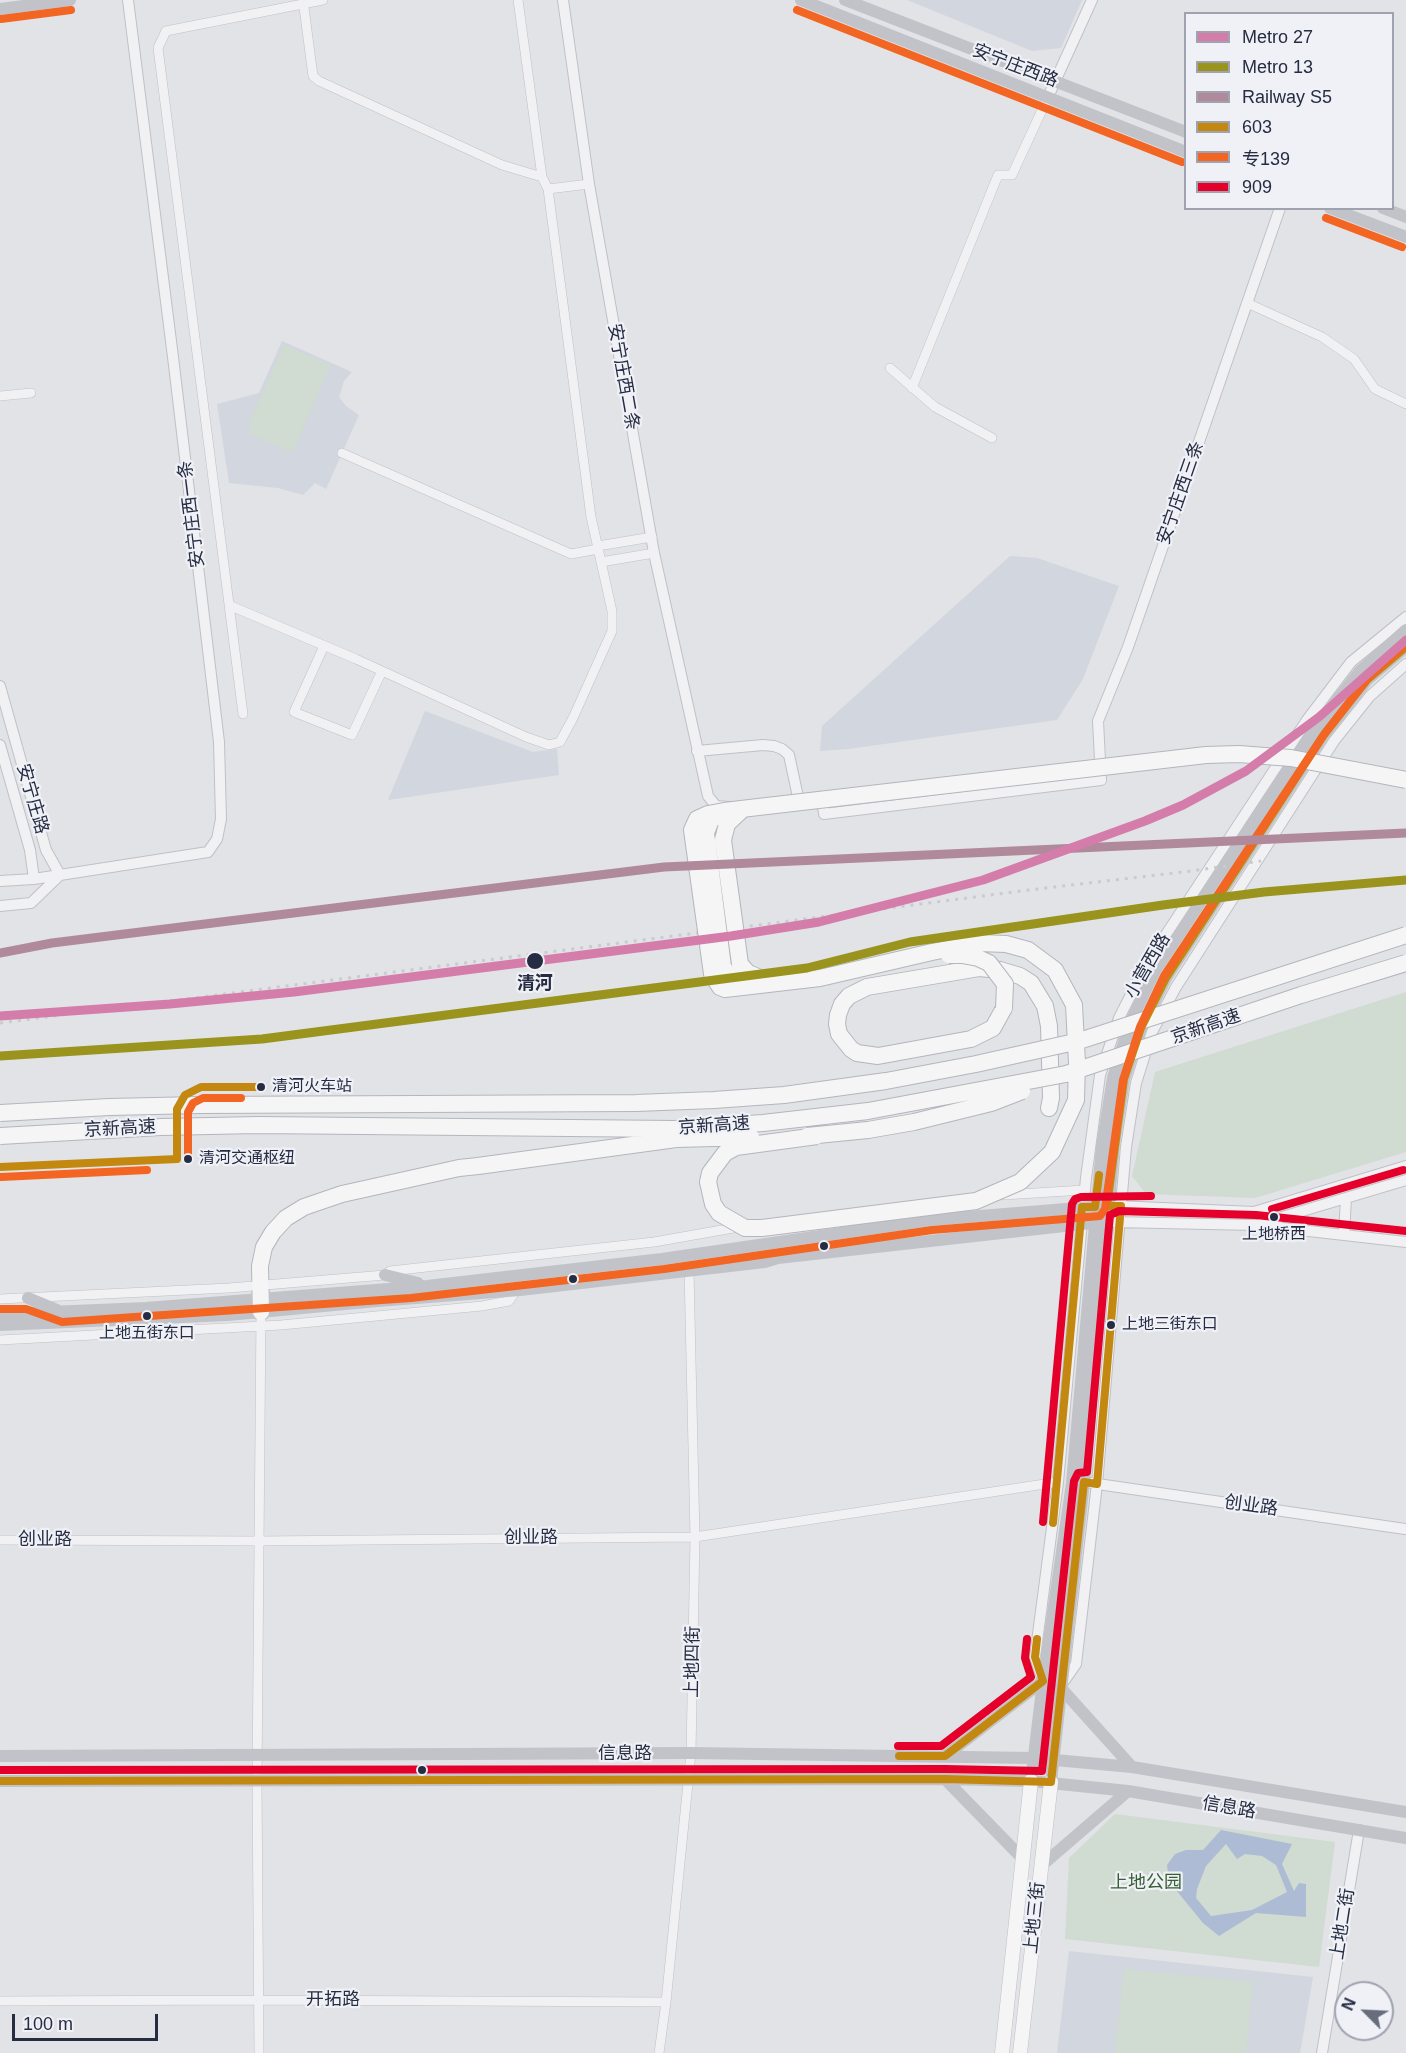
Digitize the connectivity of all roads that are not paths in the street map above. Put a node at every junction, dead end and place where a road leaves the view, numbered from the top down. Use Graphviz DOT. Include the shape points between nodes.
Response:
graph roads {
  1 [pos="70,0"];
  2 [pos="128,0"];
  3 [pos="323,0"];
  4 [pos="518,0"];
  5 [pos="563,0"];
  6 [pos="801,0"];
  7 [pos="844,0"];
  8 [pos="1092,0"];
  9 [pos="303,2"];
  10 [pos="0,9"];
  11 [pos="1055,81"];
  12 [pos="1048,97"];
  13 [pos="1184,132"];
  14 [pos="1184,152"];
  15 [pos="542,177"];
  16 [pos="589,184"];
  17 [pos="548,189"];
  18 [pos="1279,210"];
  19 [pos="1335,210"];
  20 [pos="1388,210"];
  21 [pos="1406,217"];
  22 [pos="1406,237"];
  23 [pos="1247,303"];
  24 [pos="890,368"];
  25 [pos="912,388"];
  26 [pos="31,393"];
  27 [pos="0,396"];
  28 [pos="1406,404"];
  29 [pos="992,438"];
  30 [pos="342,453"];
  31 [pos="651,537"];
  32 [pos="598,548"];
  33 [pos="654,553"];
  34 [pos="601,562"];
  35 [pos="231,606"];
  36 [pos="1406,617"];
  37 [pos="1406,630"];
  38 [pos="324,646"];
  39 [pos="1406,647"];
  40 [pos="1406,664"];
  41 [pos="382,671"];
  42 [pos="0,686"];
  43 [pos="243,714"];
  44 [pos="0,745"];
  45 [pos="697,751"];
  46 [pos="1406,780"];
  47 [pos="798,797"];
  48 [pos="743,809"];
  49 [pos="60,875"];
  50 [pos="34,879"];
  51 [pos="0,880"];
  52 [pos="0,906"];
  53 [pos="1406,935"];
  54 [pos="898,960"];
  55 [pos="1406,963"];
  56 [pos="772,983"];
  57 [pos="1066,1074"];
  58 [pos="1049,1108"];
  59 [pos="0,1113"];
  60 [pos="0,1136"];
  61 [pos="817,1136"];
  62 [pos="1406,1166"];
  63 [pos="1406,1180"];
  64 [pos="1084,1190"];
  65 [pos="1346,1198"];
  66 [pos="1121,1206"];
  67 [pos="1095,1207"];
  68 [pos="1254,1212"];
  69 [pos="1119,1221"];
  70 [pos="1094,1223"];
  71 [pos="1256,1224"];
  72 [pos="1344,1234"];
  73 [pos="1406,1242"];
  74 [pos="689,1270"];
  75 [pos="385,1275"];
  76 [pos="428,1286"];
  77 [pos="28,1298"];
  78 [pos="0,1299"];
  79 [pos="261,1305"];
  80 [pos="61,1312"];
  81 [pos="0,1314"];
  82 [pos="0,1325"];
  83 [pos="0,1340"];
  84 [pos="1058,1482"];
  85 [pos="1084,1483"];
  86 [pos="1405,1529"];
  87 [pos="695,1537"];
  88 [pos="0,1540"];
  89 [pos="259,1541"];
  90 [pos="1043,1680"];
  91 [pos="1060,1687"];
  92 [pos="691,1754"];
  93 [pos="258,1755"];
  94 [pos="0,1756"];
  95 [pos="945,1756"];
  96 [pos="1033,1758"];
  97 [pos="1053,1760"];
  98 [pos="1132,1767"];
  99 [pos="945,1779"];
  100 [pos="690,1780"];
  101 [pos="0,1781"];
  102 [pos="257,1781"];
  103 [pos="1031,1781"];
  104 [pos="1051,1782"];
  105 [pos="1128,1791"];
  106 [pos="1406,1812"];
  107 [pos="1359,1830"];
  108 [pos="1406,1838"];
  109 [pos="1023,1859"];
  110 [pos="1041,1866"];
  111 [pos="258,2000"];
  112 [pos="0,2001"];
  113 [pos="666,2002"];
  114 [pos="259,2053"];
  115 [pos="659,2053"];
  116 [pos="1002,2053"];
  117 [pos="1020,2053"];
  118 [pos="1322,2053"];
  1 -- 10 [label="main road"];
  2 -- 49 [label="street, 安宁庄西一条" via="219,742 221,819 208,852"];
  3 -- 9 [label="street"];
  4 -- 15 [label="street"];
  5 -- 16 [label="street, 安宁庄西二条"];
  6 -- 12 [label="main road, 安宁庄西路"];
  7 -- 11 [label="main road, 安宁庄西路"];
  8 -- 11 [label="street"];
  9 -- 15 [label="street" via="313,76 318,81 502,165"];
  9 -- 35 [label="street" via="166,31 158,48"];
  11 -- 12 [label="street"];
  11 -- 13 [label="main road, 安宁庄西路"];
  12 -- 14 [label="main road, 安宁庄西路"];
  12 -- 25 [label="street" via="1012,175 998,175"];
  15 -- 17 [label="street"];
  16 -- 17 [label="street"];
  16 -- 31 [label="street, 安宁庄西二条"];
  17 -- 32 [label="street"];
  18 -- 23 [label="street, 安宁庄西三条"];
  19 -- 22 [label="main road"];
  20 -- 21 [label="main road"];
  23 -- 28 [label="street" via="1322,337 1354,359 1375,390"];
  23 -- 47 [label="street, 安宁庄西三条" via="1128,647 1098,721 1101,780 825,814 823,805"];
  24 -- 25 [label="street"];
  25 -- 29 [label="street" via="934,407"];
  26 -- 27 [label="street"];
  30 -- 32 [label="street" via="571,554"];
  31 -- 32 [label="street"];
  31 -- 33 [label="street, 安宁庄西二条"];
  32 -- 34 [label="street"];
  33 -- 34 [label="street"];
  33 -- 45 [label="street, 安宁庄西二条"];
  34 -- 41 [label="street" via="612,611 612,631 573,718 556,745 526,737"];
  35 -- 38 [label="street"];
  35 -- 43 [label="street"];
  36 -- 64 [label="street, 小营西路" via="1351,662 1146,965 1119,1018 1100,1075"];
  37 -- 67 [label="main road, 小营西路" via="1360,671 1316,727 1155,971 1130,1023 1113,1078"];
  38 -- 41 [label="street"];
  38 -- 41 [label="street" via="294,712 352,735"];
  39 -- 67 [label="main road, 小营西路" via="1367,680 1323,736 1166,978 1141,1028 1124,1079 1114,1144"];
  40 -- 66 [label="street, 小营西路" via="1370,696 1334,741 1176,987 1152,1032 1136,1083"];
  42 -- 49 [label="street, 安宁庄路" via="46,850"];
  44 -- 50 [label="street, 安宁庄路" via="30,850"];
  45 -- 47 [label="street" via="763,745 783,749 789,755"];
  45 -- 47 [label="street, 安宁庄西二条" via="708,796 716,806"];
  46 -- 48 [label="highway, bridge" via="1291,758 1206,755"];
  48 -- 56 [label="highway, bridge" via="723,832 740,964 748,973"];
  48 -- 56 [label="highway, bridge" via="708,814 697,819 692,830 712,974 725,989"];
  49 -- 50 [label="street, 安宁庄西一条"];
  49 -- 52 [label="street" via="31,903"];
  50 -- 51 [label="street, 安宁庄西一条"];
  53 -- 59 [label="highway, 京新高速, bridge" via="1079,1041 886,1081 784,1095 636,1103 199,1105"];
  54 -- 56 [label="highway, bridge" via="820,978"];
  54 -- 58 [label="highway, bridge" via="962,955 978,958 989,963 1005,984 1004,1008 993,1028 971,1039 878,1056 850,1049 837,1024 842,1004 849,996 867,987 980,968 1000,970 1030,983 1045,1006 1049,1026"];
  54 -- 61 [label="highway, bridge" via="979,943 1006,944 1028,950 1055,970 1074,1005 1076,1100 1052,1152 1020,1182 976,1201 762,1228 745,1228 719,1213 708,1182 725,1153"];
  55 -- 57 [label="highway, 京新高速, bridge"];
  57 -- 60 [label="highway, 京新高速, bridge" via="868,1111 674,1129 258,1125"];
  57 -- 61 [label="highway, bridge" via="991,1103 914,1122"];
  61 -- 79 [label="highway, bridge" via="676,1139 459,1168 342,1194 304,1207 273,1232 264,1247 260,1266"];
  62 -- 68 [label="street"];
  63 -- 65 [label="street"];
  64 -- 67 [label="street, 小营西路"];
  64 -- 75 [label="street" via="937,1201 654,1242 390,1271"];
  65 -- 71 [label="street"];
  65 -- 72 [label="street"];
  66 -- 67 [label="street"];
  66 -- 68 [label="street"];
  66 -- 69 [label="street, 小营西路"];
  67 -- 70 [label="main road, 小营西路"];
  67 -- 70 [label="street, 小营西路"];
  67 -- 76 [label="main road" via="931,1220 662,1259"];
  68 -- 71 [label="street"];
  69 -- 70 [label="street"];
  69 -- 71 [label="street"];
  69 -- 85 [label="street"];
  70 -- 74 [label="main road"];
  70 -- 84 [label="street, 小营西路"];
  70 -- 85 [label="main road"];
  71 -- 72 [label="street"];
  72 -- 73 [label="street"];
  74 -- 79 [label="main road" via="516,1290"];
  74 -- 87 [label="street, 上地四街"];
  75 -- 76 [label="main road"];
  75 -- 79 [label="street"];
  76 -- 79 [label="main road"];
  77 -- 78 [label="street"];
  77 -- 79 [label="street"];
  77 -- 80 [label="main road"];
  79 -- 80 [label="main road"];
  79 -- 82 [label="main road" via="217,1316"];
  79 -- 83 [label="street"];
  79 -- 89 [label="street"];
  80 -- 81 [label="main road"];
  84 -- 85 [label="street, 创业路"];
  84 -- 87 [label="street, 创业路"];
  84 -- 90 [label="street" via="1035,1656"];
  85 -- 86 [label="street, 创业路"];
  85 -- 90 [label="main road"];
  85 -- 91 [label="main road"];
  87 -- 89 [label="street, 创业路"];
  87 -- 92 [label="street, 上地四街"];
  88 -- 89 [label="street, 创业路"];
  89 -- 93 [label="street"];
  90 -- 95 [label="main road"];
  90 -- 96 [label="main road"];
  91 -- 97 [label="main road"];
  91 -- 98 [label="main road"];
  92 -- 93 [label="main road, 信息路"];
  92 -- 95 [label="main road, 信息路"];
  92 -- 100 [label="street, 上地四街"];
  93 -- 94 [label="main road, 信息路"];
  93 -- 102 [label="street"];
  95 -- 96 [label="main road, 信息路"];
  96 -- 97 [label="main road, 信息路"];
  96 -- 103 [label="main road"];
  97 -- 98 [label="main road, 信息路"];
  97 -- 104 [label="main road"];
  98 -- 106 [label="main road, 信息路"];
  99 -- 100 [label="main road, 信息路"];
  99 -- 103 [label="main road, 信息路"];
  99 -- 109 [label="main road"];
  100 -- 102 [label="main road, 信息路"];
  100 -- 113 [label="street, 上地四街"];
  101 -- 102 [label="main road, 信息路"];
  102 -- 111 [label="street"];
  103 -- 104 [label="main road, 信息路"];
  103 -- 109 [label="main road, 上地三街"];
  104 -- 105 [label="main road, 信息路"];
  104 -- 110 [label="main road, 上地三街"];
  105 -- 107 [label="main road, 信息路"];
  105 -- 110 [label="main road"];
  107 -- 108 [label="main road, 信息路"];
  107 -- 118 [label="street, 上地二街"];
  109 -- 116 [label="main road, 上地三街"];
  110 -- 117 [label="main road, 上地三街"];
  111 -- 112 [label="street, 开拓路"];
  111 -- 113 [label="street, 开拓路"];
  111 -- 114 [label="street"];
  113 -- 115 [label="street, 上地四街"];
}
